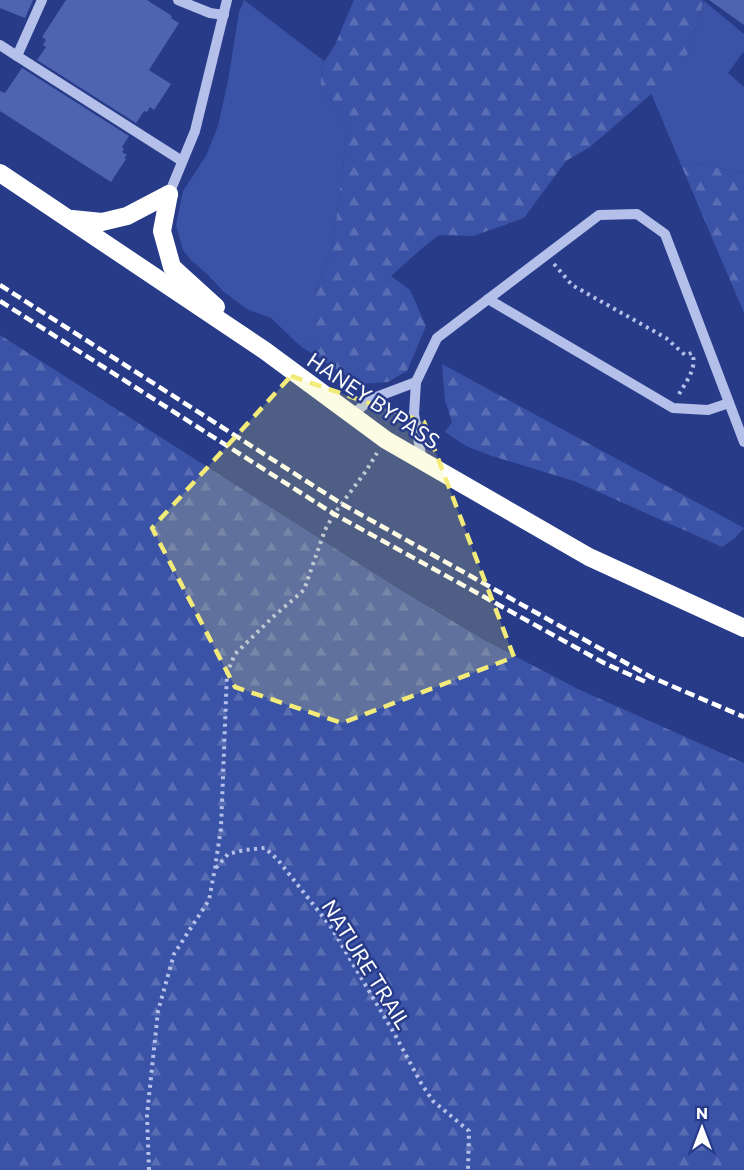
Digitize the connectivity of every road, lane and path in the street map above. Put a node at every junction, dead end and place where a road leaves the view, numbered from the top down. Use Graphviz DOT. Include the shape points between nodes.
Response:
graph roads {
  1 [pos="42,0"];
  2 [pos="178,0"];
  3 [pos="227,0"];
  4 [pos="224,15"];
  5 [pos="0,45"];
  6 [pos="17,56"];
  7 [pos="182,161"];
  8 [pos="0,173"];
  9 [pos="169,194"];
  10 [pos="68,218"];
  11 [pos="546,255"];
  12 [pos="488,299"];
  13 [pos="264,350"];
  14 [pos="416,382"];
  15 [pos="729,402"];
  16 [pos="671,407"];
  17 [pos="352,415"];
  18 [pos="386,440"];
  19 [pos="744,442"];
  20 [pos="422,461"];
  21 [pos="744,628"];
  22 [pos="215,868"];
  23 [pos="150,1170"];
  24 [pos="468,1170"];
  1 -- 6 [label="street"];
  2 -- 4 [label="street"];
  3 -- 4 [label="street"];
  4 -- 7 [label="street" via="195,131"];
  5 -- 6 [label="street"];
  6 -- 7 [label="street"];
  7 -- 9 [label="street"];
  8 -- 10 [label="highway, HANEY BYPASS"];
  9 -- 10 [label="highway" via="127,216 102,222"];
  9 -- 13 [label="highway" via="162,231 172,267"];
  10 -- 13 [label="highway, HANEY BYPASS"];
  11 -- 12 [label="street"];
  11 -- 15 [label="street" via="599,214 637,214 665,234"];
  11 -- 16 [label="path" via="573,285 666,338 686,355 692,353 694,367"];
  12 -- 14 [label="street" via="437,338"];
  12 -- 16 [label="street"];
  13 -- 17 [label="highway, HANEY BYPASS"];
  14 -- 17 [label="street" via="371,399"];
  14 -- 20 [label="street" via="414,414"];
  15 -- 16 [label="street" via="708,410"];
  15 -- 19 [label="street"];
  17 -- 18 [label="highway, HANEY BYPASS"];
  18 -- 20 [label="highway, HANEY BYPASS"];
  18 -- 22 [label="path" via="325,530 303,590 235,654 227,673 221,828"];
  20 -- 21 [label="highway, HANEY BYPASS" via="589,557"];
  22 -- 23 [label="path" via="209,900 174,954 158,1011 147,1115"];
  22 -- 24 [label="path, NATURE TRAIL" via="228,854 245,850 265,848 278,860 332,927 433,1101 469,1131"];
}
